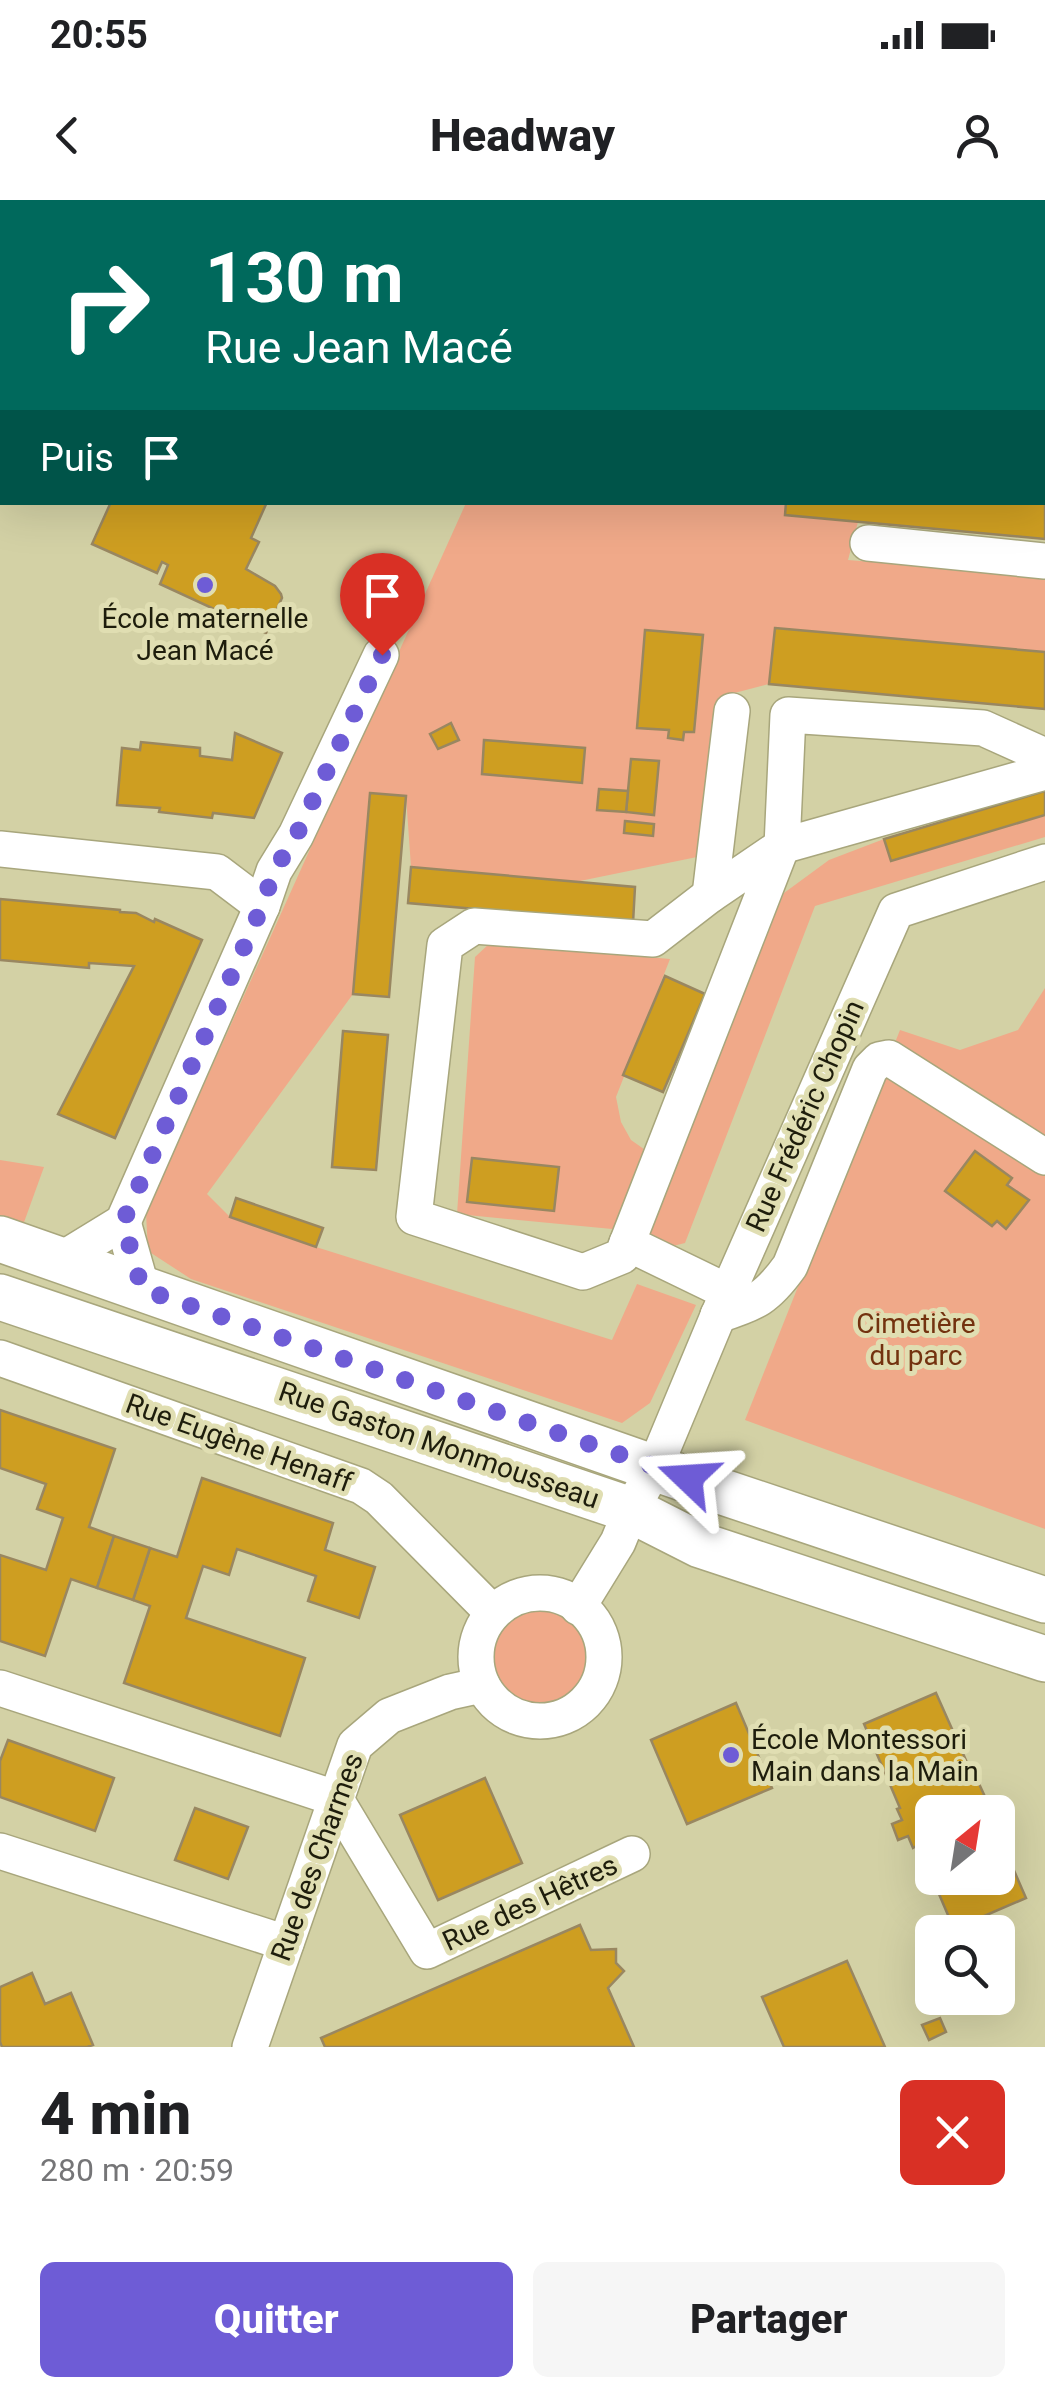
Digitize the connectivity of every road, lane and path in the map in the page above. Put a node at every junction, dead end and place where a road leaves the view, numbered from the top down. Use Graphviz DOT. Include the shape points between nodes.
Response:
graph roads {
  1 [pos="868,544"];
  2 [pos="1045,561"];
  3 [pos="382,655"];
  4 [pos="732,711"];
  5 [pos="1045,756"];
  6 [pos="1045,772"];
  7 [pos="782,846"];
  8 [pos="0,849"];
  9 [pos="1045,862"];
  10 [pos="710,895"];
  11 [pos="262,906"];
  12 [pos="1045,1157"];
  13 [pos="123,1222"];
  14 [pos="0,1238"];
  15 [pos="627,1243"];
  16 [pos="61,1260"];
  17 [pos="142,1289"];
  18 [pos="0,1297"];
  19 [pos="723,1303"];
  20 [pos="0,1358"];
  21 [pos="655,1466"];
  22 [pos="631,1510"];
  23 [pos="1045,1600"];
  24 [pos="578,1606"];
  25 [pos="493,1613"];
  26 [pos="1045,1660"];
  27 [pos="482,1685"];
  28 [pos="0,1688"];
  29 [pos="335,1798"];
  30 [pos="0,1851"];
  31 [pos="632,1854"];
  32 [pos="286,1943"];
  33 [pos="250,2047"];
  1 -- 2 [label="street"];
  3 -- 11 [label="street"];
  4 -- 10 [label="street"];
  5 -- 7 [label="street" via="983,728 788,715"];
  6 -- 7 [label="street"];
  7 -- 10 [label="street"];
  7 -- 15 [label="street"];
  8 -- 11 [label="street" via="217,872"];
  9 -- 19 [label="street, Rue Frédéric Chopin" via="896,911"];
  10 -- 15 [label="street" via="654,939 474,926 444,944 414,1217 584,1272 622,1256"];
  11 -- 13 [label="street"];
  12 -- 19 [label="street" via="889,1058 879,1060 790,1266 752,1304"];
  13 -- 16 [label="street"];
  13 -- 17 [label="street"];
  14 -- 16 [label="main road, Rue Gaston Monmousseau"];
  15 -- 19 [label="street"];
  16 -- 17 [label="main road, Rue Gaston Monmousseau"];
  17 -- 21 [label="main road, Rue Gaston Monmousseau"];
  18 -- 22 [label="main road, Rue Gaston Monmousseau"];
  19 -- 21 [label="street, Rue Frédéric Chopin"];
  20 -- 25 [label="street, Rue Eugène Henaff" via="362,1486"];
  21 -- 22 [label="street, Rue Frédéric Chopin"];
  21 -- 23 [label="main road, Rue Gaston Monmousseau"];
  22 -- 24 [label="street, Rue Frédéric Chopin"];
  22 -- 26 [label="main road, Rue Gaston Monmousseau" via="700,1544"];
  24 -- 25 [label="street" via="562,1597 525,1595"];
  24 -- 27 [label="street" via="602,1642 604,1664 586,1702 549,1721 528,1720 493,1702"];
  25 -- 27 [label="street" via="476,1648"];
  27 -- 29 [label="street, Rue des Charmes" via="389,1716 354,1745"];
  28 -- 29 [label="street"];
  29 -- 31 [label="street, Rue des Hêtres" via="427,1952"];
  29 -- 32 [label="street, Rue des Charmes"];
  30 -- 32 [label="street"];
  32 -- 33 [label="street, Rue des Charmes"];
}
